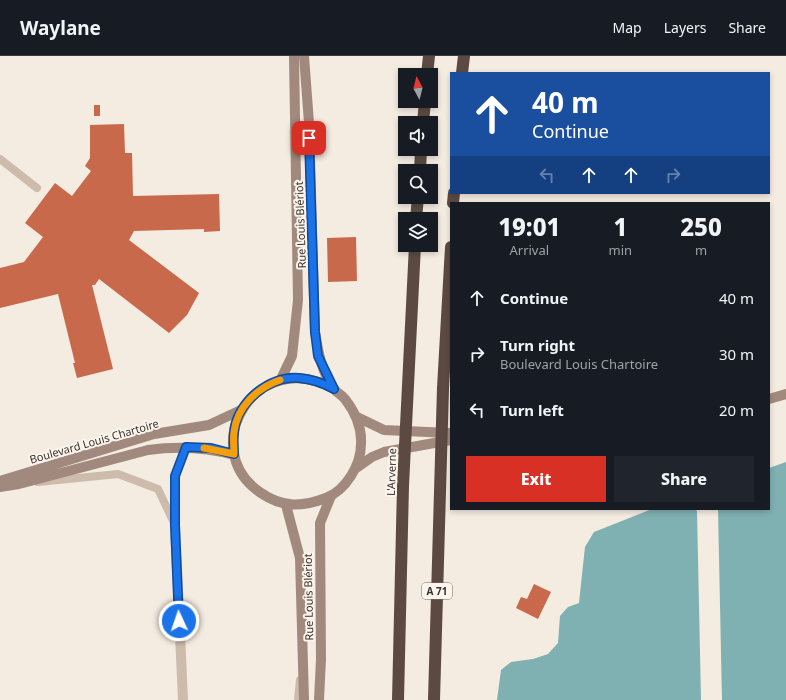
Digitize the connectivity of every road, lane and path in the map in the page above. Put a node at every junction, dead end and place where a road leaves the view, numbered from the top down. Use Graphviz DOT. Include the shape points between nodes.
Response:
graph roads {
  1 [pos="294,56"];
  2 [pos="304,56"];
  3 [pos="429,56"];
  4 [pos="464,56"];
  5 [pos="428,68"];
  6 [pos="462,72"];
  7 [pos="0,159"];
  8 [pos="37,188"];
  9 [pos="415,252"];
  10 [pos="450,265"];
  11 [pos="281,380"];
  12 [pos="334,389"];
  13 [pos="786,394"];
  14 [pos="770,399"];
  15 [pos="241,410"];
  16 [pos="357,417"];
  17 [pos="450,433"];
  18 [pos="450,440"];
  19 [pos="186,447"];
  20 [pos="234,454"];
  21 [pos="355,469"];
  22 [pos="0,482"];
  23 [pos="19,484"];
  24 [pos="0,487"];
  25 [pos="331,496"];
  26 [pos="286,504"];
  27 [pos="175,525"];
  28 [pos="303,661"];
  29 [pos="183,700"];
  30 [pos="298,700"];
  31 [pos="304,700"];
  32 [pos="319,700"];
  33 [pos="398,700"];
  34 [pos="434,700"];
  1 -- 11 [label="main road, Rue Louis Blériot" via="298,300 292,356"];
  2 -- 12 [label="main road, Rue Louis Blériot" via="315,332 318,356"];
  3 -- 5 [label="highway"];
  4 -- 6 [label="highway"];
  7 -- 8 [label="lane"];
  9 -- 33 [label="highway, L'Arverne" via="403,486"];
  10 -- 34 [label="highway, A 71" via="443,388"];
  11 -- 12 [label="main road" via="298,377 323,383"];
  11 -- 15 [label="main road" via="269,384 251,397"];
  12 -- 16 [label="main road" via="345,398"];
  13 -- 14 [label="main road"];
  15 -- 20 [label="main road" via="234,432"];
  15 -- 22 [label="main road, Boulevard Louis Chartoire" via="209,425 154,434"];
  16 -- 17 [label="main road" via="384,430"];
  16 -- 21 [label="main road" via="361,444"];
  18 -- 21 [label="main road" via="384,452"];
  19 -- 20 [label="main road, Boulevard Louis Chartoire" via="211,448"];
  19 -- 23 [label="main road, Boulevard Louis Chartoire" via="148,450"];
  19 -- 27 [label="lane" via="175,476"];
  20 -- 26 [label="main road" via="240,470 253,488 270,500"];
  21 -- 25 [label="main road"];
  23 -- 24 [label="main road, Boulevard Louis Chartoire"];
  23 -- 27 [label="lane" via="118,474 158,489"];
  25 -- 26 [label="main road" via="308,505"];
  25 -- 32 [label="main road, Rue Louis Blériot" via="320,523"];
  26 -- 28 [label="main road, Rue Louis Blériot" via="300,558"];
  27 -- 29 [label="street"];
  28 -- 30 [label="lane"];
  28 -- 31 [label="main road, Rue Louis Blériot"];
}
